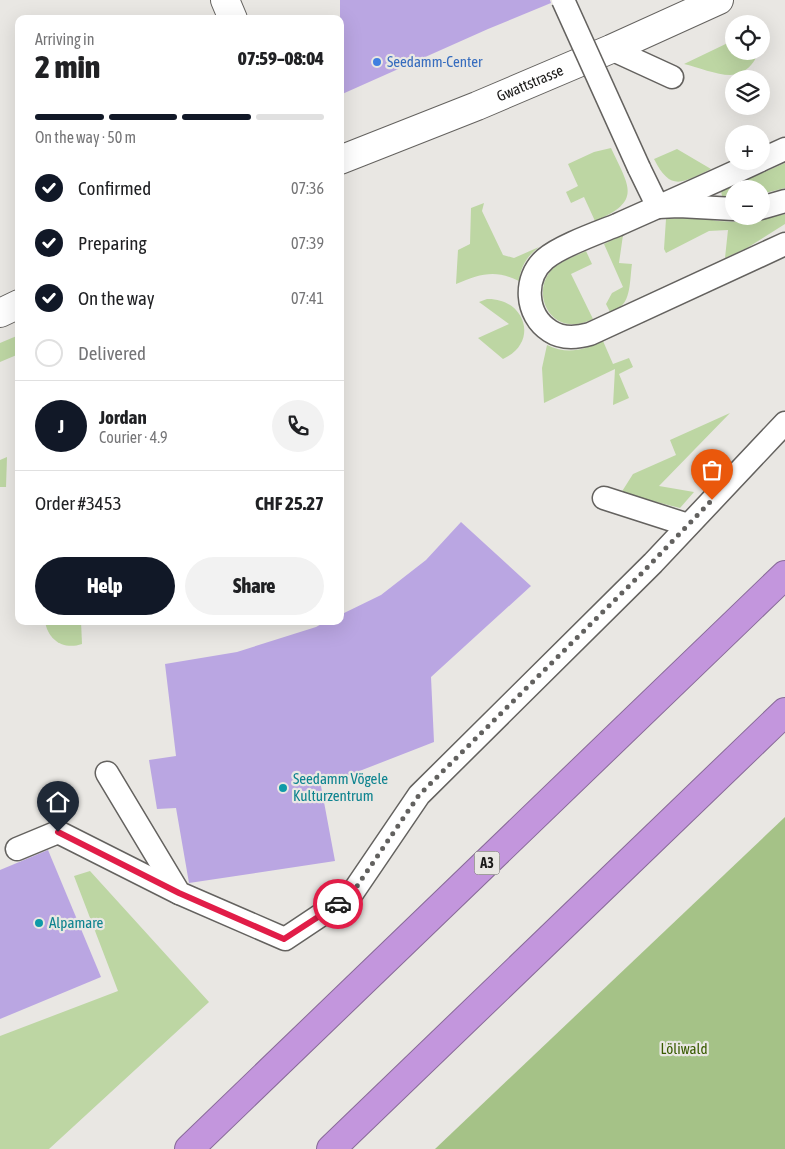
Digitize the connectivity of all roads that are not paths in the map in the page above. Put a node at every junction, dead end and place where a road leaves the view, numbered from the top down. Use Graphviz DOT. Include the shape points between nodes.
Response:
graph roads {
  1 [pos="225,0"];
  2 [pos="563,0"];
  3 [pos="719,0"];
  4 [pos="231,15"];
  5 [pos="611,49"];
  6 [pos="672,77"];
  7 [pos="785,149"];
  8 [pos="770,156"];
  9 [pos="344,158"];
  10 [pos="740,170"];
  11 [pos="785,201"];
  12 [pos="770,205"];
  13 [pos="658,207"];
  14 [pos="725,209"];
  15 [pos="785,238"];
  16 [pos="785,244"];
  17 [pos="756,258"];
  18 [pos="15,306"];
  19 [pos="0,313"];
  20 [pos="785,423"];
  21 [pos="604,498"];
  22 [pos="688,525"];
  23 [pos="785,576"];
  24 [pos="785,712"];
  25 [pos="106,773"];
  26 [pos="18,849"];
  27 [pos="179,893"];
  28 [pos="189,1149"];
  29 [pos="332,1149"];
  1 -- 4 [label="street"];
  2 -- 13 [label="lane, bridge"];
  3 -- 5 [label="street, Gwattstrasse"];
  5 -- 6 [label="lane"];
  5 -- 9 [label="street, Gwattstrasse"];
  7 -- 8 [label="lane"];
  10 -- 13 [label="lane"];
  11 -- 12 [label="lane"];
  13 -- 14 [label="lane"];
  13 -- 17 [label="lane" via="546,258 536,268 530,282 529,296 539,321 550,331 577,338"];
  15 -- 17 [label="lane"];
  16 -- 17 [label="lane"];
  18 -- 19 [label="street"];
  20 -- 22 [label="lane"];
  21 -- 22 [label="lane"];
  22 -- 27 [label="lane" via="419,795 351,895 284,939"];
  23 -- 28 [label="highway, A3"];
  24 -- 29 [label="highway"];
  25 -- 27 [label="lane"];
  26 -- 27 [label="lane" via="58,832"];
}
